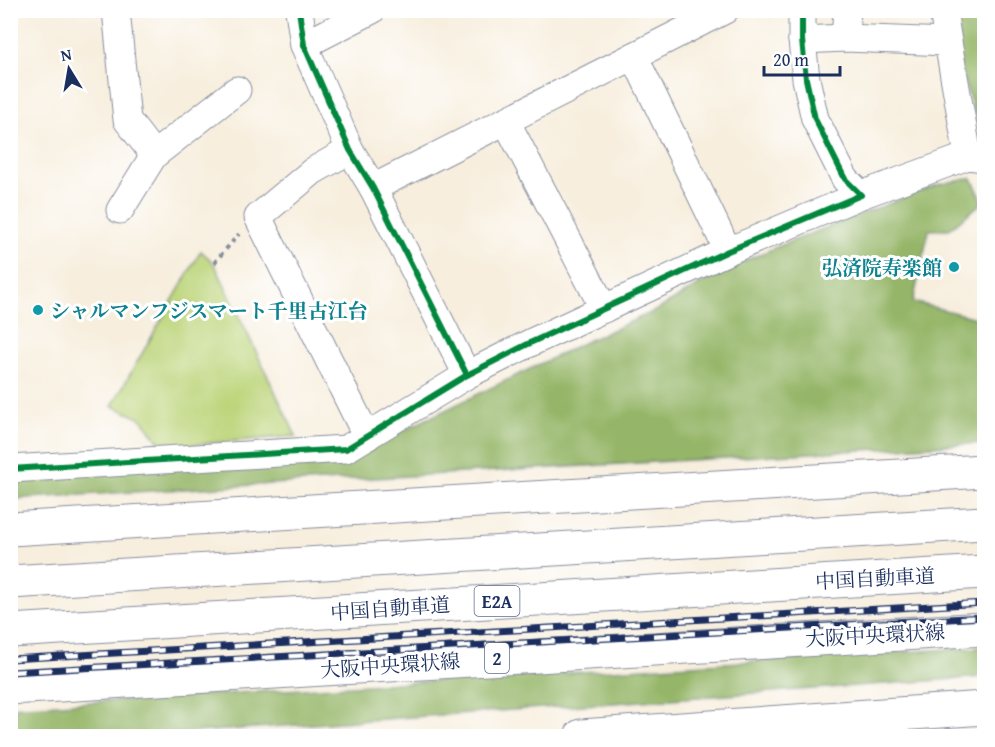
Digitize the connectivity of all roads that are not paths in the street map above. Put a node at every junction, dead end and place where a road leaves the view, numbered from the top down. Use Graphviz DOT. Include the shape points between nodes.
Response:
graph roads {
  1 [pos="116,10"];
  2 [pos="299,10"];
  3 [pos="372,10"];
  4 [pos="725,10"];
  5 [pos="802,10"];
  6 [pos="847,10"];
  7 [pos="943,10"];
  8 [pos="845,39"];
  9 [pos="802,40"];
  10 [pos="948,42"];
  11 [pos="304,45"];
  12 [pos="634,56"];
  13 [pos="237,90"];
  14 [pos="506,121"];
  15 [pos="350,150"];
  16 [pos="154,155"];
  17 [pos="976,157"];
  18 [pos="373,189"];
  19 [pos="861,195"];
  20 [pos="120,210"];
  21 [pos="728,251"];
  22 [pos="604,309"];
  23 [pos="466,375"];
  24 [pos="367,437"];
  25 [pos="10,469"];
  26 [pos="984,471"];
  27 [pos="984,523"];
  28 [pos="10,529"];
  29 [pos="984,572"];
  30 [pos="10,582"];
  31 [pos="984,629"];
  32 [pos="10,632"];
  33 [pos="10,688"];
  34 [pos="984,708"];
  35 [pos="581,736"];
  1 -- 16 [label="street" via="127,120"];
  2 -- 11 [label="street"];
  3 -- 11 [label="street"];
  4 -- 12 [label="street"];
  5 -- 9 [label="street"];
  6 -- 8 [label="street"];
  7 -- 10 [label="street"];
  8 -- 9 [label="street"];
  8 -- 10 [label="street"];
  9 -- 19 [label="street" via="815,119 845,178"];
  10 -- 17 [label="street"];
  11 -- 15 [label="street"];
  12 -- 14 [label="street"];
  12 -- 21 [label="street"];
  13 -- 16 [label="street"];
  14 -- 18 [label="street"];
  14 -- 22 [label="street"];
  15 -- 18 [label="street"];
  15 -- 24 [label="street" via="313,171 258,218"];
  16 -- 20 [label="street"];
  17 -- 19 [label="street"];
  18 -- 23 [label="street"];
  19 -- 21 [label="street"];
  21 -- 22 [label="street"];
  22 -- 23 [label="street"];
  23 -- 24 [label="street"];
  24 -- 25 [label="street" via="346,448"];
  26 -- 28 [label="main road"];
  27 -- 30 [label="main road"];
  29 -- 32 [label="main road, 中国自動車道 / E2A"];
  31 -- 33 [label="main road, 大阪中央環状線 / 2"];
  34 -- 35 [label="main road"];
}
